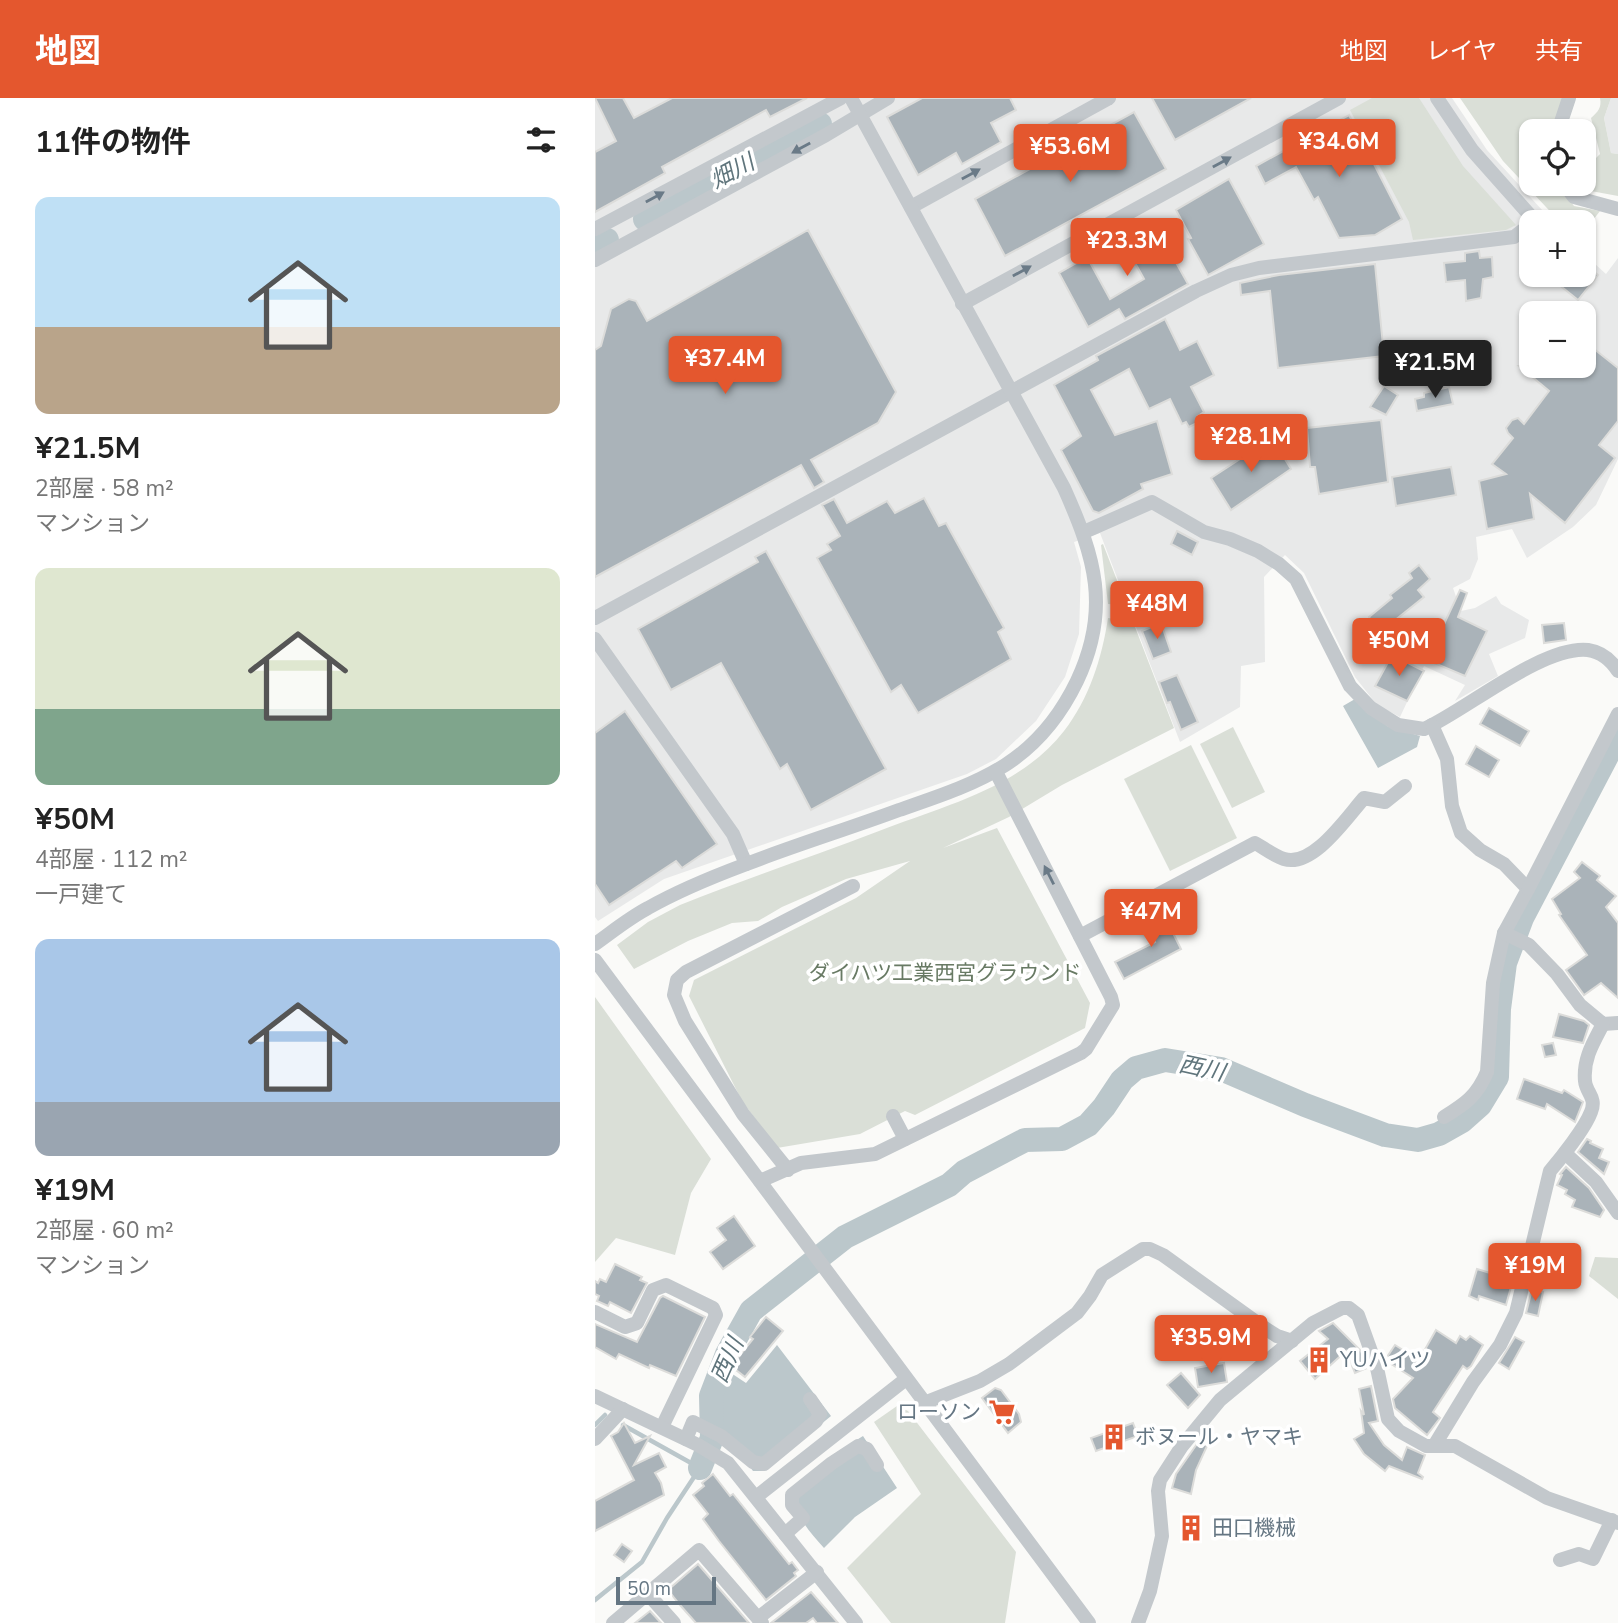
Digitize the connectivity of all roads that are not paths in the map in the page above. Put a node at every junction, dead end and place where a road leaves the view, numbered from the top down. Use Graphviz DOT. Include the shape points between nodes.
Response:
graph roads {
  1 [pos="841,98"];
  2 [pos="852,98"];
  3 [pos="888,98"];
  4 [pos="1109,98"];
  5 [pos="1339,98"];
  6 [pos="1437,98"];
  7 [pos="1569,98"];
  8 [pos="860,114"];
  9 [pos="1562,119"];
  10 [pos="1573,196"];
  11 [pos="911,207"];
  12 [pos="1618,209"];
  13 [pos="1525,210"];
  14 [pos="620,216"];
  15 [pos="595,229"];
  16 [pos="1519,233"];
  17 [pos="633,240"];
  18 [pos="595,260"];
  19 [pos="962,303"];
  20 [pos="1010,393"];
  21 [pos="1084,532"];
  22 [pos="595,618"];
  23 [pos="595,639"];
  24 [pos="1618,671"];
  25 [pos="1618,714"];
  26 [pos="1432,725"];
  27 [pos="996,772"];
  28 [pos="1405,786"];
  29 [pos="746,864"];
  30 [pos="853,886"];
  31 [pos="1528,889"];
  32 [pos="1504,933"];
  33 [pos="1080,936"];
  34 [pos="595,944"];
  35 [pos="595,960"];
  36 [pos="1614,1024"];
  37 [pos="893,1116"];
  38 [pos="1444,1117"];
  39 [pos="905,1139"];
  40 [pos="1565,1153"];
  41 [pos="788,1170"];
  42 [pos="760,1181"];
  43 [pos="1618,1213"];
  44 [pos="595,1312"];
  45 [pos="1291,1341"];
  46 [pos="906,1379"];
  47 [pos="595,1396"];
  48 [pos="810,1399"];
  49 [pos="924,1403"];
  50 [pos="623,1409"];
  51 [pos="662,1427"];
  52 [pos="595,1439"];
  53 [pos="692,1442"];
  54 [pos="1434,1446"];
  55 [pos="877,1465"];
  56 [pos="756,1497"];
  57 [pos="1615,1522"];
  58 [pos="785,1534"];
  59 [pos="1560,1560"];
  60 [pos="817,1572"];
  61 [pos="648,1594"];
  62 [pos="760,1620"];
  63 [pos="613,1623"];
  64 [pos="674,1623"];
  65 [pos="856,1623"];
  66 [pos="1089,1623"];
  67 [pos="1138,1623"];
  14 -- 1 [label="street, one-way"];
  2 -- 8 [label="street"];
  3 -- 8 [label="street"];
  11 -- 4 [label="street, one-way"];
  19 -- 5 [label="street, one-way"];
  6 -- 13 [label="street" via="1472,150"];
  7 -- 9 [label="street"];
  8 -- 11 [label="street"];
  8 -- 17 [label="street, one-way"];
  10 -- 12 [label="street"];
  11 -- 19 [label="street"];
  14 -- 15 [label="street"];
  14 -- 17 [label="street"];
  16 -- 20 [label="street" via="1231,275"];
  17 -- 18 [label="street"];
  19 -- 20 [label="street"];
  20 -- 21 [label="street"];
  20 -- 22 [label="street"];
  21 -- 26 [label="street" via="1151,502 1204,532 1258,551 1296,579 1350,686 1371,708 1398,725 1421,730"];
  21 -- 27 [label="street" via="1096,588 1087,659 1049,727"];
  23 -- 29 [label="street" via="733,834"];
  24 -- 26 [label="street" via="1602,655 1587,650 1558,655 1491,688"];
  25 -- 31 [label="street"];
  26 -- 31 [label="street" via="1447,759 1461,833 1504,864"];
  27 -- 29 [label="street"];
  33 -- 27 [label="street, one-way"];
  28 -- 33 [label="street" via="1385,802 1364,798 1318,850 1301,858 1286,860 1255,843"];
  29 -- 34 [label="street" via="674,894"];
  30 -- 41 [label="street" via="677,980 674,995 685,1021 743,1114"];
  31 -- 32 [label="street"];
  32 -- 36 [label="street" via="1529,945 1580,1005"];
  32 -- 38 [label="street" via="1493,983 1487,1072 1469,1101"];
  33 -- 39 [label="street" via="1113,1005 1086,1049"];
  35 -- 42 [label="street"];
  36 -- 40 [label="street" via="1587,1052 1585,1084 1593,1097 1591,1112"];
  37 -- 39 [label="street"];
  39 -- 41 [label="street" via="875,1154 801,1163"];
  40 -- 43 [label="street" via="1596,1182"];
  40 -- 54 [label="street" via="1550,1171 1516,1313"];
  41 -- 42 [label="street"];
  42 -- 46 [label="street"];
  44 -- 51 [label="street" via="625,1327 637,1323 653,1290 666,1285 713,1308 716,1315"];
  45 -- 49 [label="street" via="1270,1332 1163,1255 1143,1249 1102,1275 1077,1313 1009,1364"];
  45 -- 54 [label="street" via="1333,1311 1354,1311 1377,1368 1388,1419 1405,1435"];
  45 -- 67 [label="street" via="1214,1407 1160,1480 1162,1536"];
  46 -- 49 [label="street"];
  46 -- 56 [label="street"];
  47 -- 50 [label="street"];
  48 -- 53 [label="street" via="820,1414 816,1421 764,1464 753,1462 721,1436 693,1422"];
  49 -- 66 [label="street"];
  50 -- 51 [label="street"];
  50 -- 52 [label="street"];
  51 -- 53 [label="street"];
  53 -- 56 [label="street" via="737,1472"];
  54 -- 57 [label="street" via="1455,1446 1547,1498"];
  55 -- 58 [label="street" via="867,1449 858,1446 832,1463 792,1495 792,1505 803,1518"];
  56 -- 58 [label="street"];
  57 -- 59 [label="street" via="1593,1559 1579,1553"];
  58 -- 60 [label="street"];
  60 -- 62 [label="street"];
  60 -- 65 [label="street"];
  61 -- 62 [label="street" via="699,1550"];
  61 -- 63 [label="street"];
  61 -- 64 [label="street"];
}
